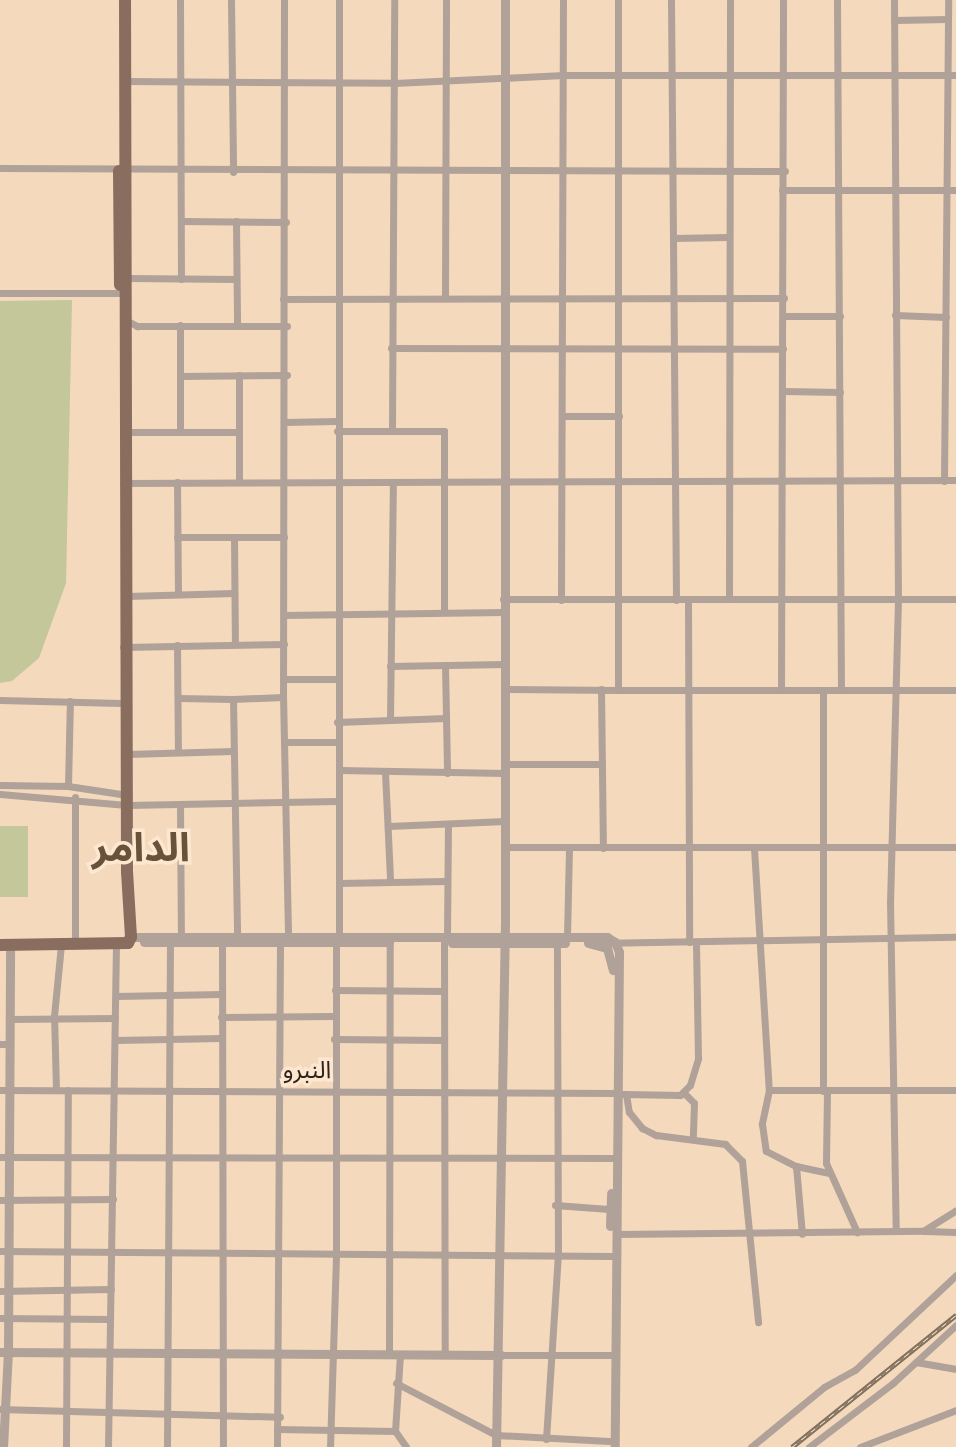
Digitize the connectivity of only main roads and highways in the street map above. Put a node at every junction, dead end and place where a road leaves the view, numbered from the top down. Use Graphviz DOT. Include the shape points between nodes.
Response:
graph roads {
  1 [pos="117,0"];
  2 [pos="125,0"];
  3 [pos="123,171"];
  4 [pos="123,319"];
  5 [pos="124,483"];
  6 [pos="124,648"];
  7 [pos="123,800"];
  8 [pos="123,940"];
  9 [pos="3,943"];
  1 -- 3 [label="main road"];
  2 -- 3 [label="main road"];
  3 -- 4 [label="main road"];
  3 -- 4 [label="main road" via="128,278"];
  4 -- 5 [label="main road"];
  4 -- 5 [label="main road"];
  5 -- 6 [label="main road"];
  5 -- 6 [label="main road"];
  6 -- 7 [label="main road"];
  6 -- 7 [label="main road"];
  7 -- 8 [label="main road"];
  8 -- 9 [label="main road"];
  8 -- 9 [label="main road"];
}
